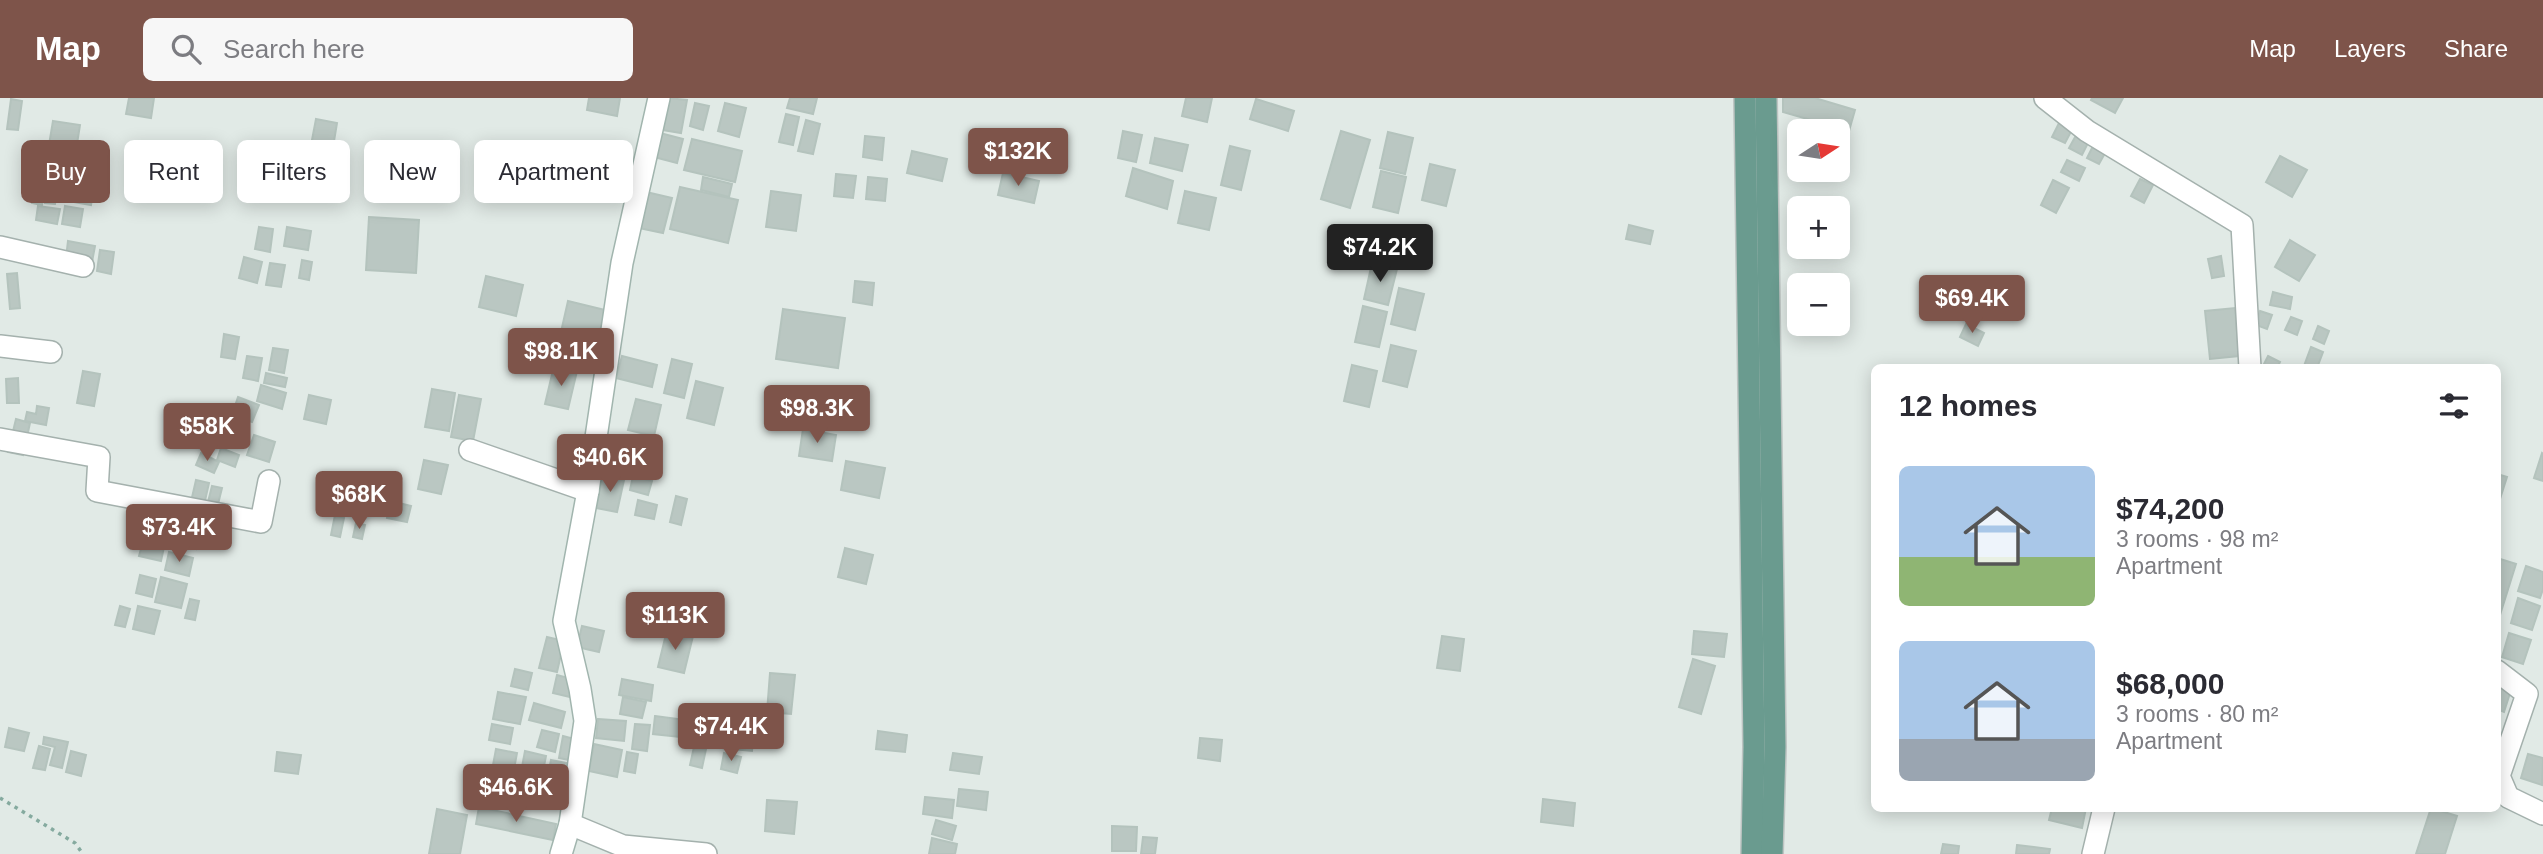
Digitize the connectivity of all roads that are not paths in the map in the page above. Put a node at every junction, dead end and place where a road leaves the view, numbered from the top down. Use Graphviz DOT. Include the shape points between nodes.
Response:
graph roads {
  1 [pos="659,98"];
  2 [pos="1745,98"];
  3 [pos="1766,98"];
  4 [pos="2045,98"];
  5 [pos="0,247"];
  6 [pos="83,265"];
  7 [pos="0,346"];
  8 [pos="51,352"];
  9 [pos="2250,364"];
  10 [pos="0,439"];
  11 [pos="470,450"];
  12 [pos="269,481"];
  13 [pos="588,491"];
  14 [pos="2501,674"];
  15 [pos="2501,770"];
  16 [pos="2501,781"];
  17 [pos="2103,812"];
  18 [pos="2543,814"];
  19 [pos="570,824"];
  20 [pos="561,854"];
  21 [pos="706,854"];
  22 [pos="1752,854"];
  23 [pos="1772,854"];
  24 [pos="2093,854"];
  1 -- 13 [label="street" via="622,262"];
  2 -- 22 [label="main road"];
  3 -- 23 [label="main road"];
  4 -- 9 [label="street" via="2087,131 2242,225"];
  5 -- 6 [label="street"];
  7 -- 8 [label="street"];
  10 -- 12 [label="street" via="99,457 97,491 261,522"];
  11 -- 13 [label="street"];
  13 -- 19 [label="street" via="564,621 585,721"];
  14 -- 15 [label="street" via="2527,694"];
  16 -- 18 [label="street" via="2508,797"];
  17 -- 24 [label="street"];
  19 -- 20 [label="street"];
  19 -- 21 [label="street" via="622,846"];
}
